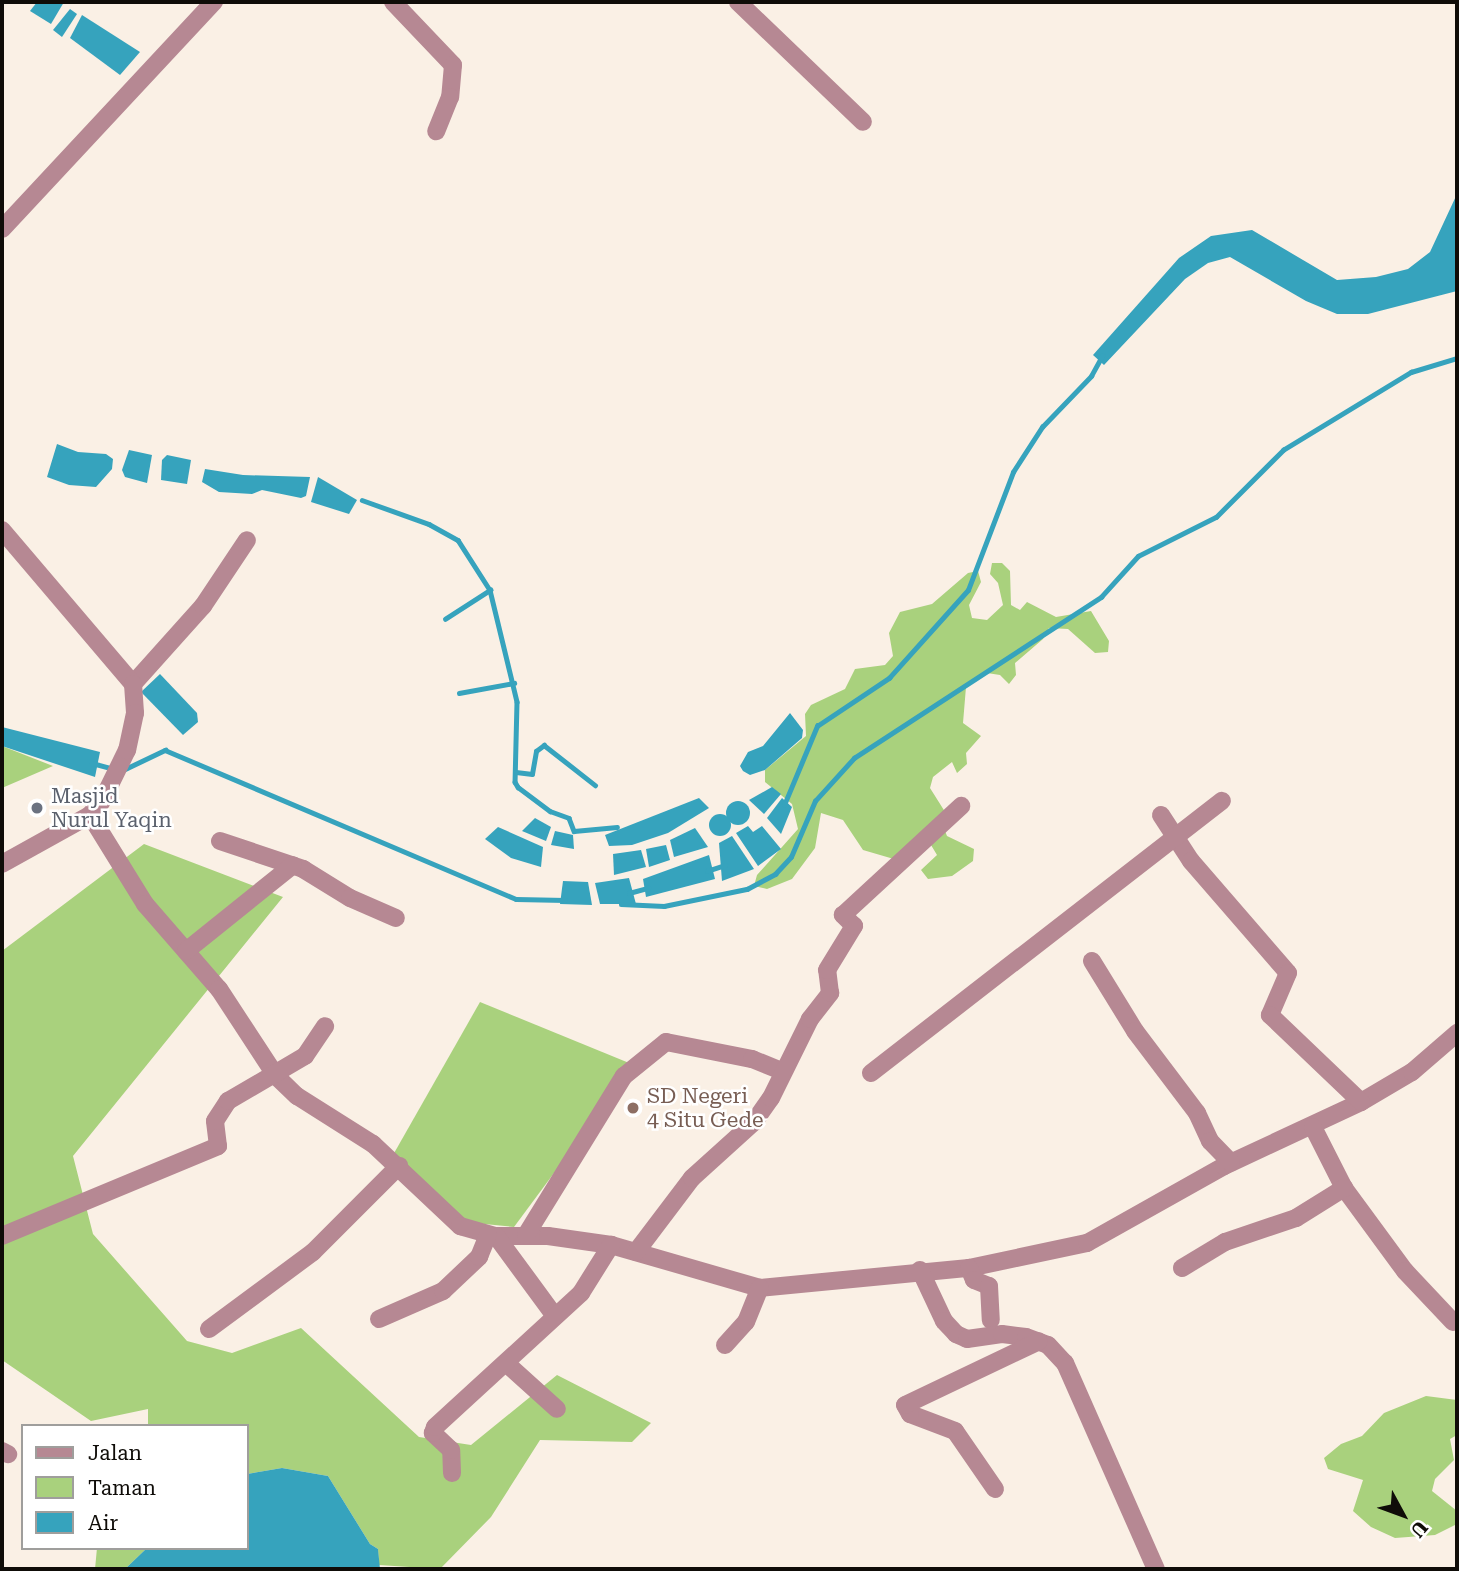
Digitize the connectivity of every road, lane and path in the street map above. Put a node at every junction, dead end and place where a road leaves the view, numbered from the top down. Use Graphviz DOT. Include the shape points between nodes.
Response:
graph roads {
  1 [pos="214,2"];
  2 [pos="394,2"];
  3 [pos="738,2"];
  4 [pos="863,122"];
  5 [pos="436,131"];
  6 [pos="2,229"];
  7 [pos="2,530"];
  8 [pos="247,540"];
  9 [pos="133,684"];
  10 [pos="1222,801"];
  11 [pos="961,806"];
  12 [pos="90,815"];
  13 [pos="1161,815"];
  14 [pos="1177,837"];
  15 [pos="220,841"];
  16 [pos="2,864"];
  17 [pos="293,865"];
  18 [pos="396,918"];
  19 [pos="186,951"];
  20 [pos="1092,961"];
  21 [pos="325,1026"];
  22 [pos="1457,1033"];
  23 [pos="782,1072"];
  24 [pos="871,1073"];
  25 [pos="276,1076"];
  26 [pos="1361,1102"];
  27 [pos="1313,1126"];
  28 [pos="1231,1163"];
  29 [pos="399,1166"];
  30 [pos="1344,1188"];
  31 [pos="526,1235"];
  32 [pos="2,1236"];
  33 [pos="492,1236"];
  34 [pos="611,1245"];
  35 [pos="636,1252"];
  36 [pos="969,1268"];
  37 [pos="1182,1268"];
  38 [pos="920,1270"];
  39 [pos="760,1288"];
  40 [pos="554,1315"];
  41 [pos="379,1319"];
  42 [pos="991,1321"];
  43 [pos="1453,1322"];
  44 [pos="209,1329"];
  45 [pos="967,1339"];
  46 [pos="1039,1341"];
  47 [pos="725,1346"];
  48 [pos="508,1364"];
  49 [pos="981,1367"];
  50 [pos="557,1409"];
  51 [pos="452,1473"];
  52 [pos="995,1489"];
  53 [pos="1156,1569"];
  1 -- 6 [label="street"];
  2 -- 5 [label="street" via="453,65 450,97"];
  3 -- 4 [label="street"];
  7 -- 9 [label="street"];
  8 -- 9 [label="street" via="203,606"];
  9 -- 12 [label="street" via="135,713 127,750"];
  10 -- 14 [label="street"];
  11 -- 23 [label="street" via="843,915 854,926 827,970 830,993 810,1019"];
  12 -- 16 [label="street"];
  12 -- 19 [label="street" via="145,904"];
  13 -- 14 [label="street"];
  14 -- 24 [label="street"];
  14 -- 26 [label="street" via="1191,860 1288,972 1270,1015"];
  15 -- 17 [label="street"];
  17 -- 18 [label="street" via="349,898"];
  17 -- 19 [label="street"];
  19 -- 25 [label="street" via="219,989"];
  20 -- 28 [label="street" via="1135,1031 1190,1103 1210,1141"];
  21 -- 25 [label="street" via="305,1056"];
  22 -- 26 [label="street" via="1412,1072"];
  23 -- 31 [label="street" via="752,1059 666,1042 624,1076"];
  23 -- 35 [label="street" via="759,1116 692,1178"];
  25 -- 29 [label="street" via="297,1096 337,1119"];
  25 -- 32 [label="street" via="228,1101 215,1121 218,1146"];
  26 -- 27 [label="street"];
  27 -- 28 [label="street"];
  27 -- 30 [label="street"];
  28 -- 36 [label="street" via="1087,1243"];
  29 -- 33 [label="street" via="460,1226"];
  29 -- 44 [label="street" via="313,1252"];
  30 -- 37 [label="street" via="1296,1218 1225,1242"];
  30 -- 43 [label="street" via="1405,1271"];
  31 -- 33 [label="street"];
  31 -- 34 [label="street"];
  33 -- 40 [label="street"];
  33 -- 41 [label="street" via="479,1257 443,1291"];
  34 -- 35 [label="street"];
  34 -- 40 [label="street" via="593,1278"];
  35 -- 39 [label="street"];
  36 -- 38 [label="street"];
  36 -- 42 [label="street" via="974,1280 989,1286"];
  38 -- 39 [label="street"];
  38 -- 45 [label="street" via="944,1321"];
  39 -- 47 [label="street" via="746,1322"];
  40 -- 48 [label="street"];
  45 -- 46 [label="street" via="1014,1334"];
  45 -- 49 [label="street"];
  46 -- 49 [label="street"];
  46 -- 53 [label="street" via="1065,1363"];
  48 -- 50 [label="street"];
  48 -- 51 [label="street" via="435,1427 433,1433 451,1450"];
  49 -- 52 [label="street" via="905,1405 910,1414 955,1431"];
}
